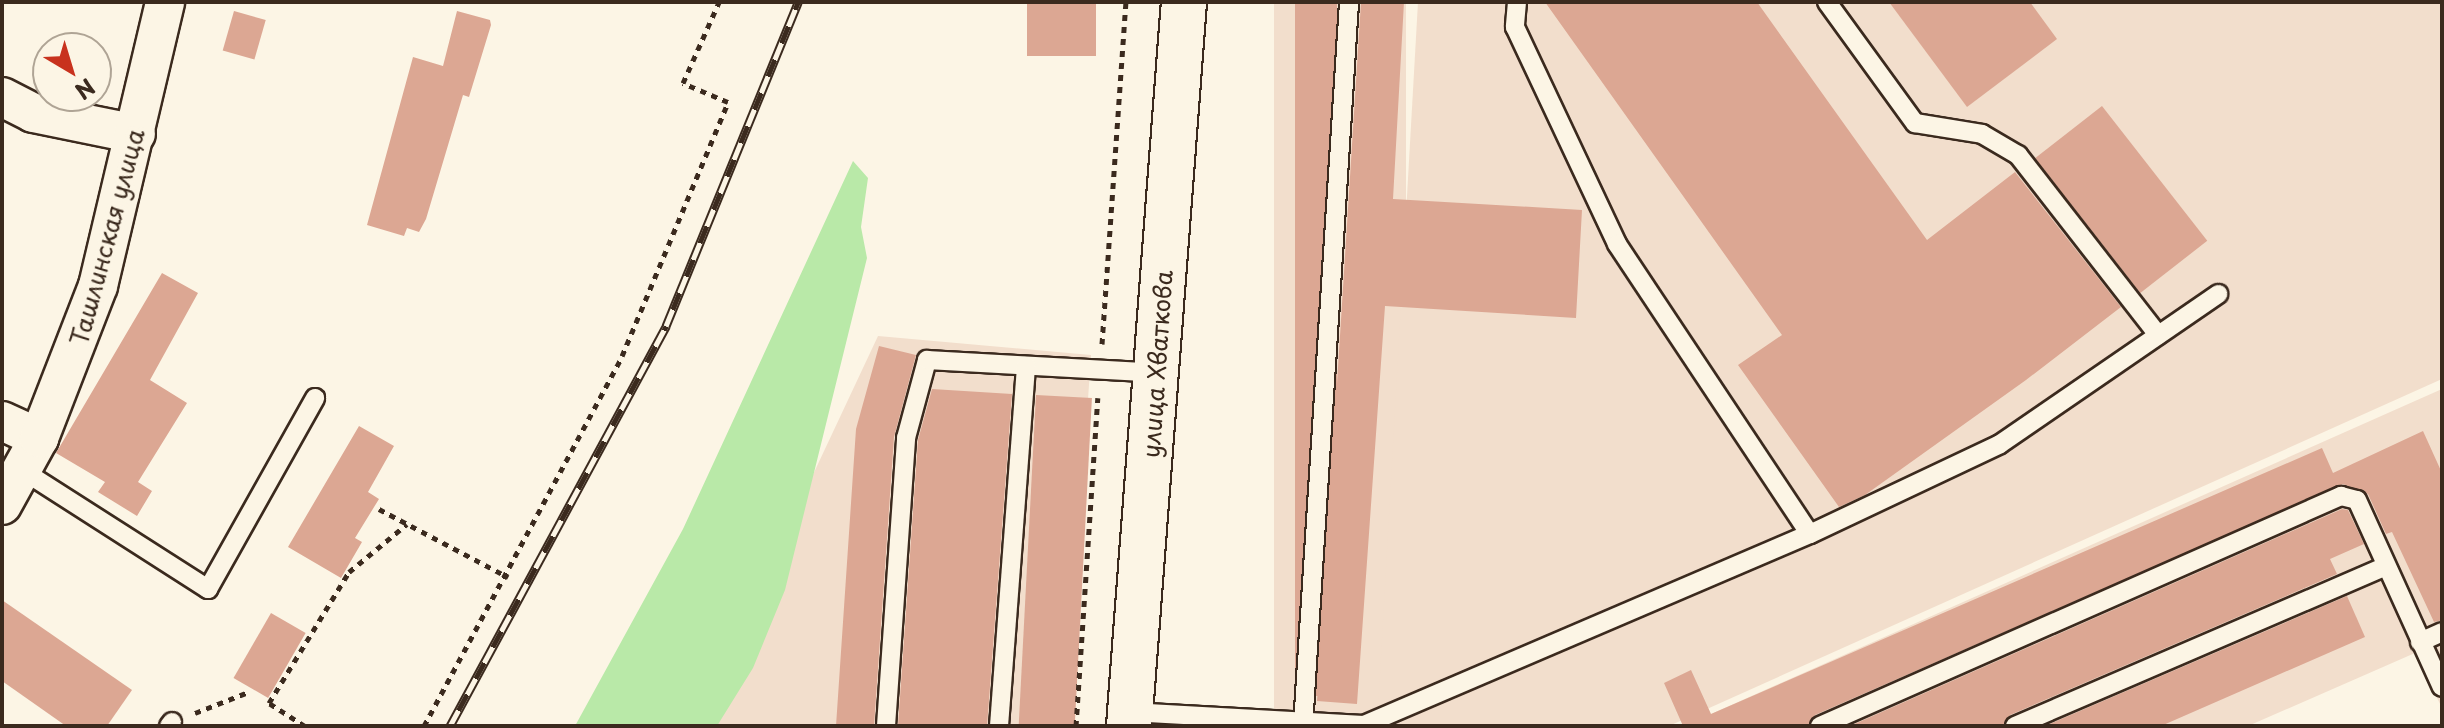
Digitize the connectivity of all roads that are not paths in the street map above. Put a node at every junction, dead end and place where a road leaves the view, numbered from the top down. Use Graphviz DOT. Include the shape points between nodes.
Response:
graph roads {
  1 [pos="165,2"];
  2 [pos="1184,2"];
  3 [pos="1349,2"];
  4 [pos="1517,2"];
  5 [pos="1827,2"];
  6 [pos="2,97"];
  7 [pos="136,134"];
  8 [pos="2218,294"];
  9 [pos="2158,335"];
  10 [pos="1026,366"];
  11 [pos="1157,373"];
  12 [pos="315,398"];
  13 [pos="2,421"];
  14 [pos="31,454"];
  15 [pos="2,505"];
  16 [pos="1810,534"];
  17 [pos="2385,567"];
  18 [pos="2442,632"];
  19 [pos="2420,642"];
  20 [pos="2442,687"];
  21 [pos="1130,719"];
  22 [pos="1303,724"];
  23 [pos="886,726"];
  24 [pos="999,726"];
  25 [pos="1820,726"];
  26 [pos="2015,726"];
  1 -- 7 [label="street, Ташлинская улица"];
  2 -- 11 [label="main road, улица Хваткова"];
  3 -- 22 [label="lane"];
  4 -- 16 [label="lane" via="1515,27 1617,244"];
  5 -- 9 [label="lane" via="1915,123 1982,134 2018,155"];
  6 -- 7 [label="street" via="33,113"];
  7 -- 14 [label="street, Ташлинская улица" via="98,286"];
  8 -- 9 [label="lane"];
  9 -- 16 [label="lane" via="2000,444"];
  10 -- 11 [label="lane"];
  10 -- 23 [label="lane" via="927,360 906,438"];
  10 -- 24 [label="lane"];
  11 -- 21 [label="main road, улица Хваткова"];
  12 -- 14 [label="lane" via="208,589"];
  13 -- 14 [label="street"];
  14 -- 15 [label="street, Ташлинская улица"];
  16 -- 22 [label="lane" via="1364,725"];
  17 -- 19 [label="lane"];
  17 -- 25 [label="lane" via="2357,500 2341,496"];
  17 -- 26 [label="lane"];
  18 -- 19 [label="lane"];
  19 -- 20 [label="lane"];
  21 -- 22 [label="lane"];
}
